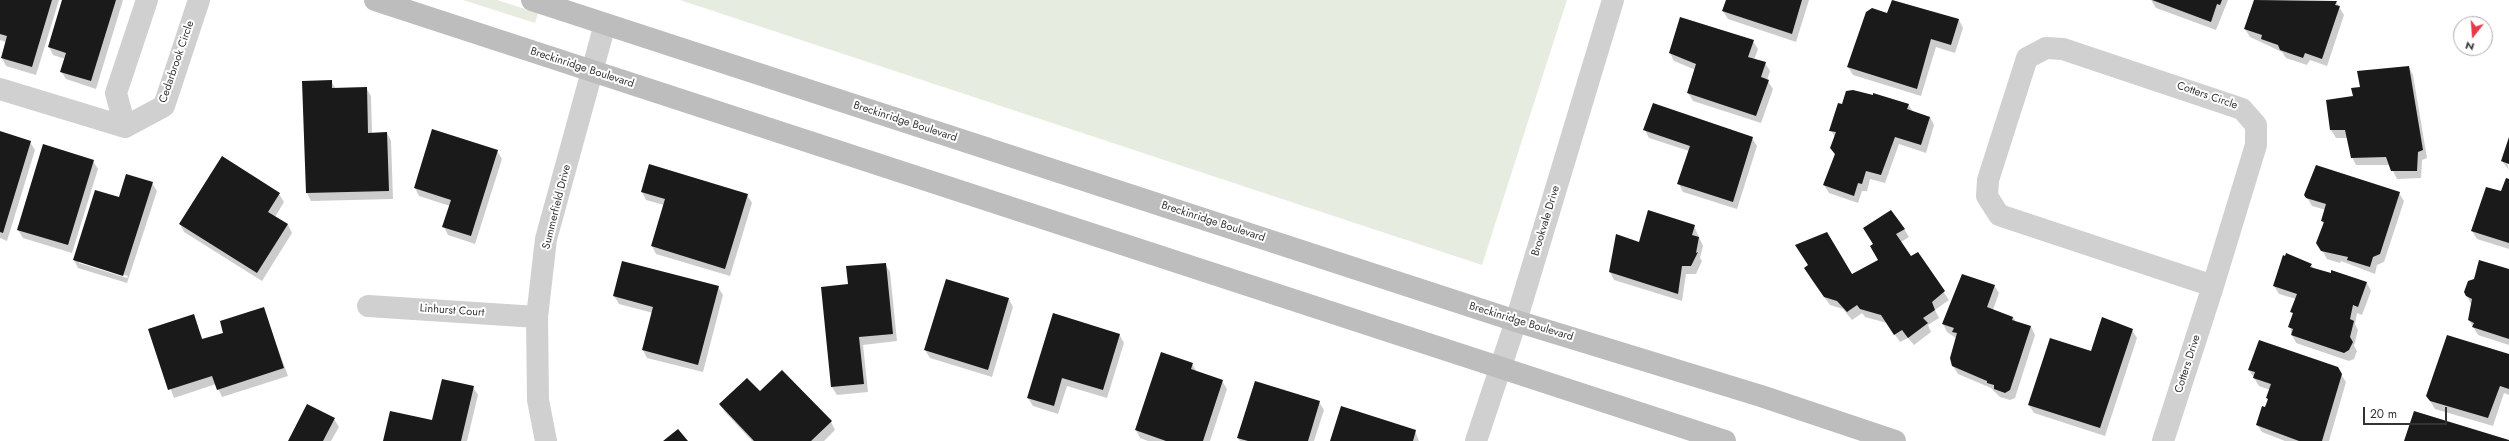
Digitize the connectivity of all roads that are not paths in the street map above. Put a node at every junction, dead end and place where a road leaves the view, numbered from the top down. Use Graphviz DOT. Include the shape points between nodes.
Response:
graph roads {
  1 [pos="147,0"];
  2 [pos="199,0"];
  3 [pos="375,0"];
  4 [pos="532,0"];
  5 [pos="1613,0"];
  6 [pos="605,24"];
  7 [pos="593,72"];
  8 [pos="0,88"];
  9 [pos="125,127"];
  10 [pos="2213,286"];
  11 [pos="368,306"];
  12 [pos="537,317"];
  13 [pos="1516,321"];
  14 [pos="1500,366"];
  15 [pos="546,441"];
  16 [pos="1476,441"];
  17 [pos="1725,441"];
  18 [pos="1895,441"];
  19 [pos="2163,441"];
  1 -- 9 [label="street" via="116,93"];
  2 -- 9 [label="street, Cedarbrook Circle" via="164,106"];
  3 -- 7 [label="street, Breckinridge Boulevard"];
  4 -- 6 [label="street, Breckinridge Boulevard"];
  5 -- 13 [label="street, Brookvale Drive"];
  6 -- 7 [label="street, Summerfield Drive"];
  6 -- 13 [label="street, Breckinridge Boulevard"];
  7 -- 12 [label="street, Summerfield Drive" via="546,239"];
  7 -- 14 [label="street, Breckinridge Boulevard"];
  8 -- 9 [label="street"];
  10 -- 10 [label="street, Cotters Circle" via="2256,145 2256,125 2242,108 2063,49 2046,48 2028,58 1988,180 1987,196 1999,215"];
  10 -- 19 [label="street, Cotters Drive"];
  11 -- 12 [label="street, Linhurst Court"];
  12 -- 15 [label="street, Summerfield Drive" via="538,400"];
  13 -- 14 [label="street, Brookvale Drive"];
  13 -- 18 [label="street, Breckinridge Boulevard" via="1761,396"];
  14 -- 16 [label="street, Brookvale Drive"];
  14 -- 17 [label="street, Breckinridge Boulevard"];
}
